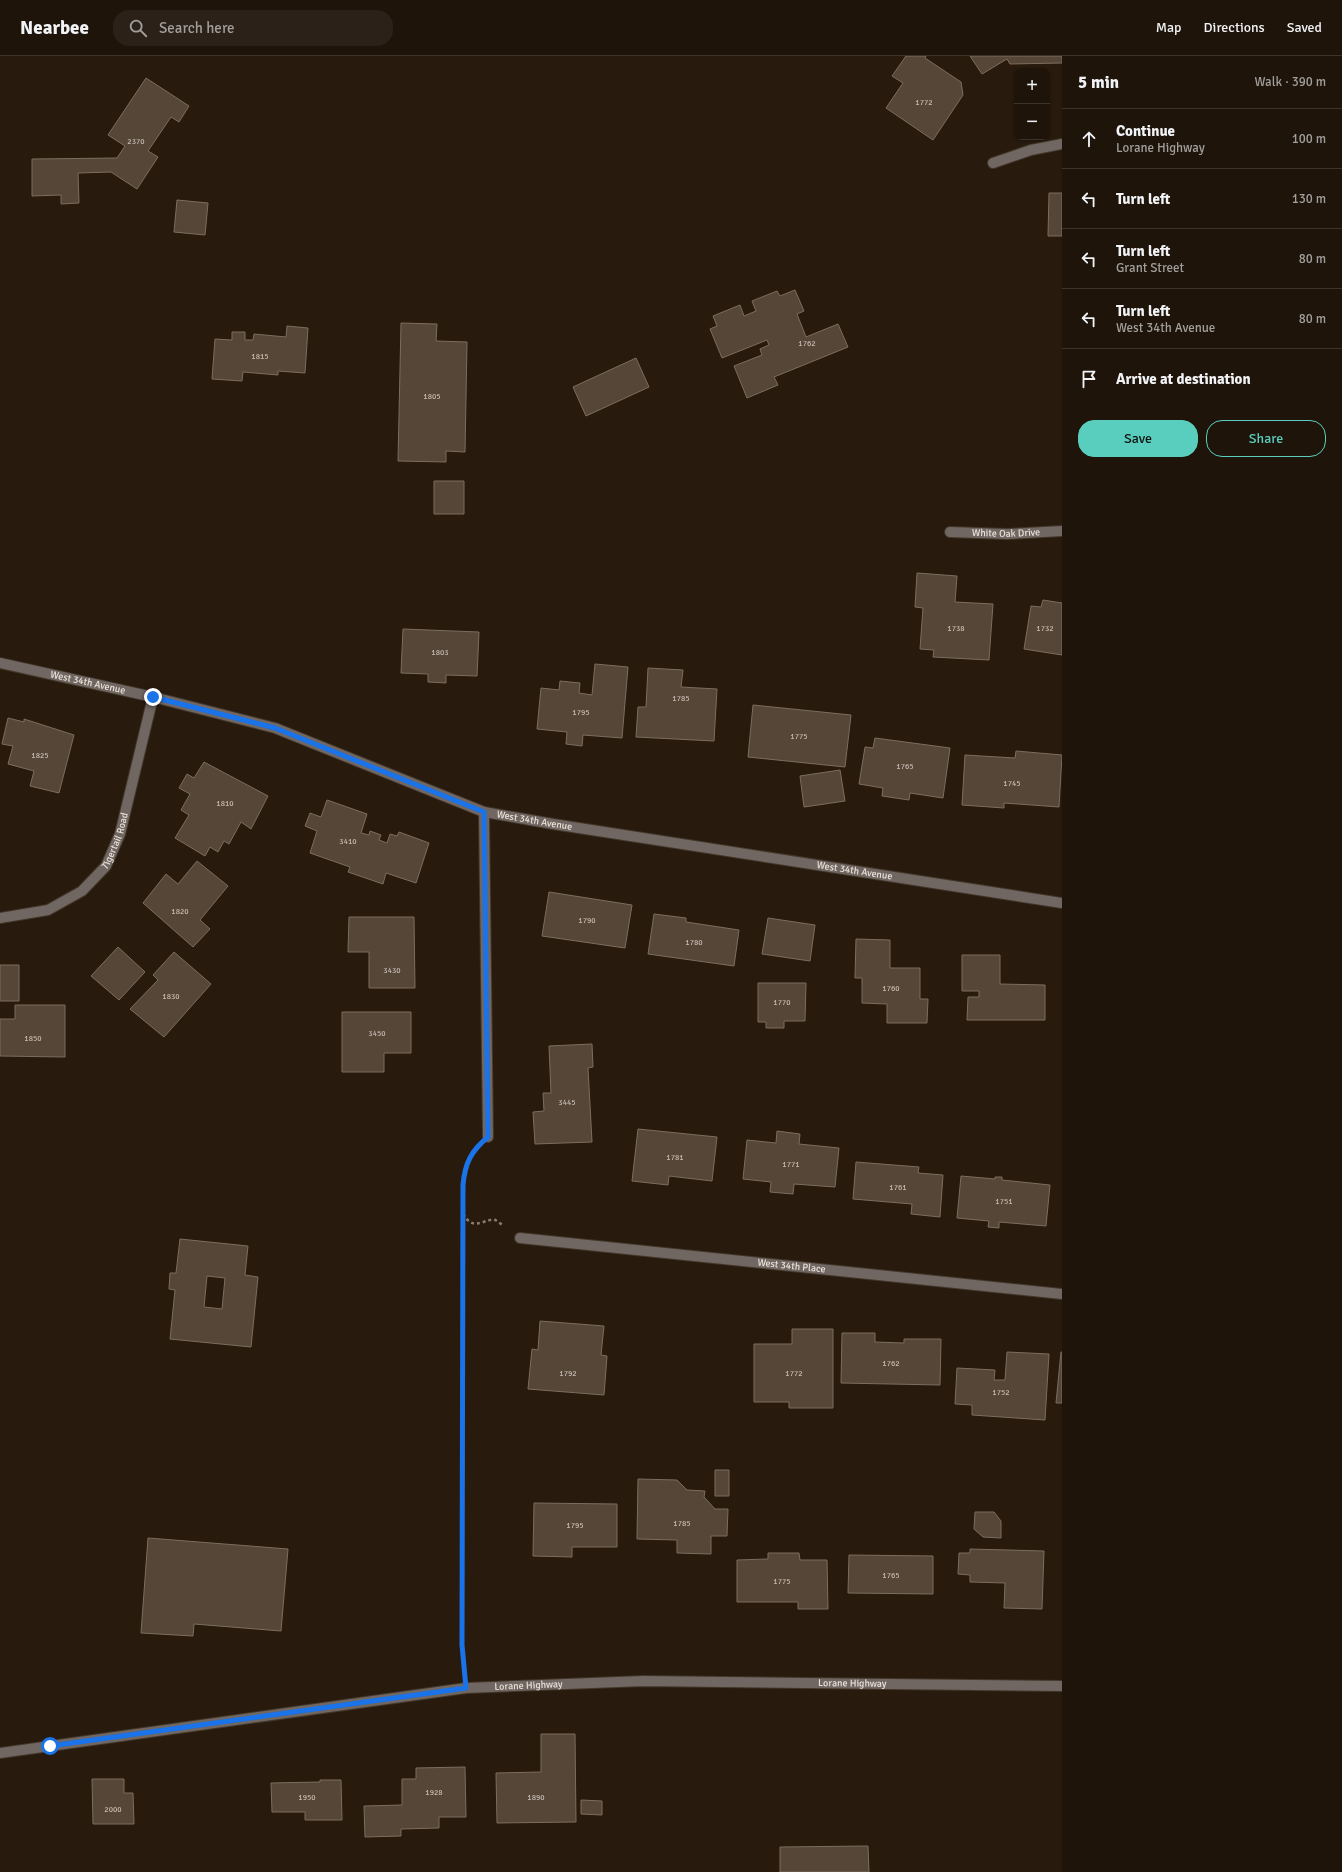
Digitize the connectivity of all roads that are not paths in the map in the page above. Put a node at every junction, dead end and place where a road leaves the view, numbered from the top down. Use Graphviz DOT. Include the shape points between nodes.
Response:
graph roads {
  1 [pos="1062,144"];
  2 [pos="993,163"];
  3 [pos="1062,531"];
  4 [pos="950,532"];
  5 [pos="0,663"];
  6 [pos="153,697"];
  7 [pos="484,812"];
  8 [pos="1062,903"];
  9 [pos="0,918"];
  10 [pos="488,1137"];
  11 [pos="520,1238"];
  12 [pos="1062,1294"];
  13 [pos="1062,1686"];
  14 [pos="0,1753"];
  1 -- 2 [label="street" via="1031,150"];
  3 -- 4 [label="street, White Oak Drive" via="1008,534"];
  5 -- 6 [label="street, West 34th Avenue"];
  6 -- 7 [label="street, West 34th Avenue" via="275,728"];
  6 -- 9 [label="street, Tigertail Road" via="120,834 106,866 82,891 48,910"];
  7 -- 8 [label="street, West 34th Avenue"];
  7 -- 10 [label="street"];
  11 -- 12 [label="street, West 34th Place"];
  13 -- 14 [label="street, Lorane Highway" via="644,1681 466,1688"];
}
